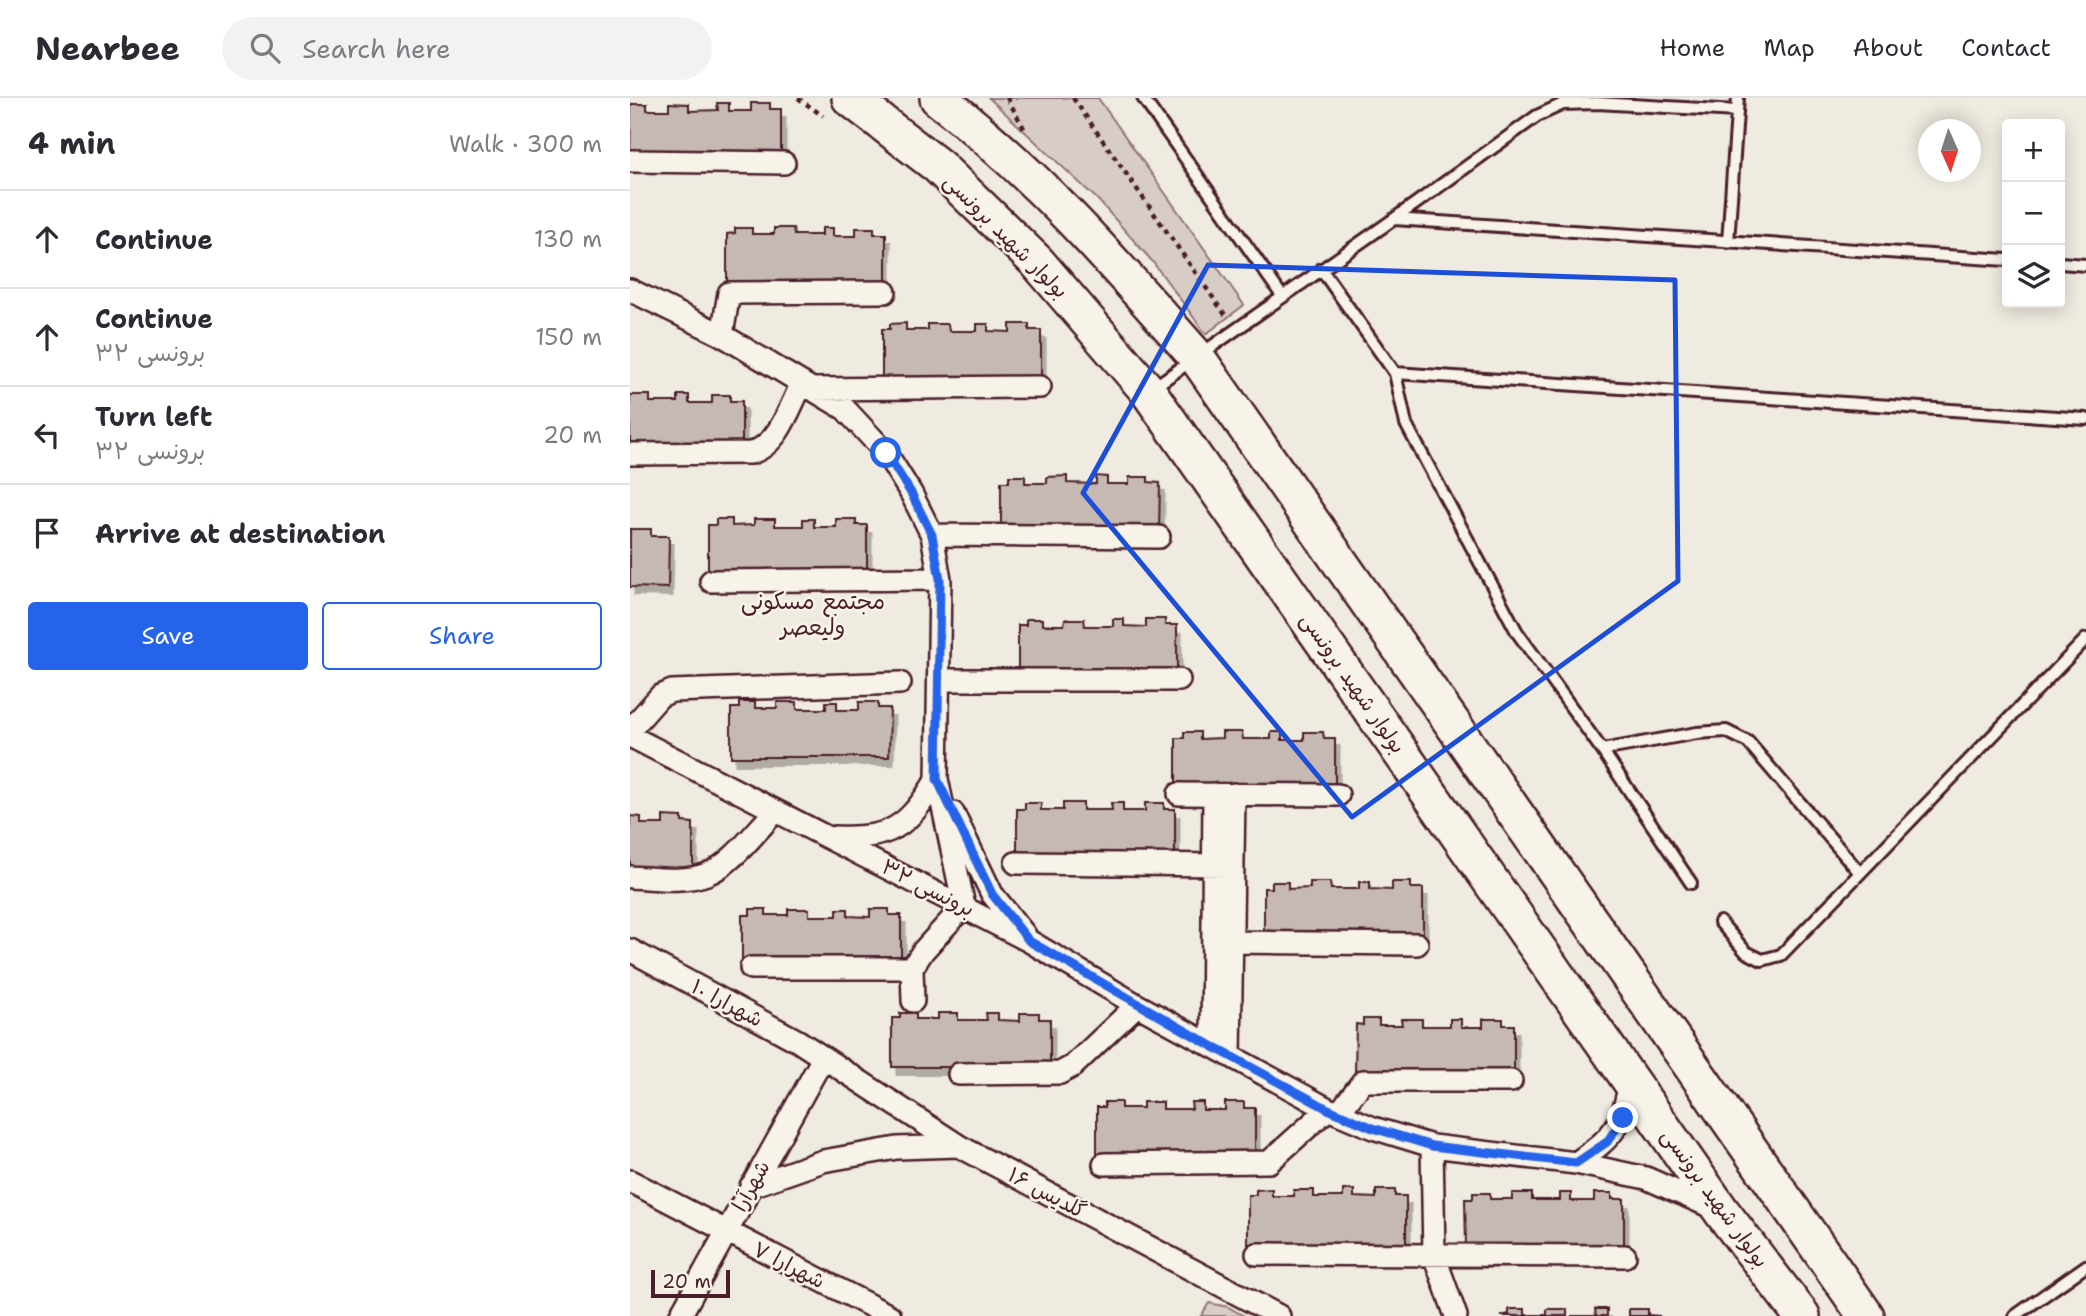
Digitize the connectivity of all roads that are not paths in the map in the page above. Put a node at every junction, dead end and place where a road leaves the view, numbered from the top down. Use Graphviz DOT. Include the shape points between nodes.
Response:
graph roads {
  1 [pos="938,98"];
  2 [pos="1143,98"];
  3 [pos="1738,98"];
  4 [pos="841,110"];
  5 [pos="1737,111"];
  6 [pos="630,161"];
  7 [pos="784,163"];
  8 [pos="1394,219"];
  9 [pos="1728,242"];
  10 [pos="2002,260"];
  11 [pos="2065,263"];
  12 [pos="2086,265"];
  13 [pos="1321,269"];
  14 [pos="630,290"];
  15 [pos="885,292"];
  16 [pos="1282,296"];
  17 [pos="722,335"];
  18 [pos="1196,356"];
  19 [pos="1395,373"];
  20 [pos="807,386"];
  21 [pos="1040,387"];
  22 [pos="1148,391"];
  23 [pos="2086,419"];
  24 [pos="630,454"];
  25 [pos="932,535"];
  26 [pos="1158,537"];
  27 [pos="940,579"];
  28 [pos="712,581"];
  29 [pos="2086,639"];
  30 [pos="941,680"];
  31 [pos="1179,680"];
  32 [pos="900,683"];
  33 [pos="630,730"];
  34 [pos="630,736"];
  35 [pos="1602,750"];
  36 [pos="937,779"];
  37 [pos="1179,794"];
  38 [pos="1224,794"];
  39 [pos="1338,795"];
  40 [pos="776,810"];
  41 [pos="829,837"];
  42 [pos="1016,863"];
  43 [pos="1223,865"];
  44 [pos="1860,873"];
  45 [pos="630,877"];
  46 [pos="1691,883"];
  47 [pos="964,906"];
  48 [pos="1720,922"];
  49 [pos="1029,941"];
  50 [pos="1224,942"];
  51 [pos="1417,944"];
  52 [pos="630,950"];
  53 [pos="751,968"];
  54 [pos="912,968"];
  55 [pos="913,1001"];
  56 [pos="1137,1005"];
  57 [pos="1221,1051"];
  58 [pos="823,1058"];
  59 [pos="959,1074"];
  60 [pos="1631,1078"];
  61 [pos="1511,1081"];
  62 [pos="1333,1111"];
  63 [pos="959,1146"];
  64 [pos="1432,1146"];
  65 [pos="1576,1163"];
  66 [pos="1104,1164"];
  67 [pos="630,1181"];
  68 [pos="751,1186"];
  69 [pos="1722,1212"];
  70 [pos="726,1233"];
  71 [pos="1257,1254"];
  72 [pos="1434,1255"];
  73 [pos="1625,1255"];
  74 [pos="2086,1266"];
  75 [pos="680,1316"];
  76 [pos="890,1316"];
  77 [pos="1279,1316"];
  78 [pos="1456,1316"];
  79 [pos="1802,1316"];
  80 [pos="1866,1316"];
  81 [pos="2015,1316"];
  1 -- 18 [label="main road" via="1078,221"];
  2 -- 16 [label="lane"];
  3 -- 5 [label="lane"];
  4 -- 22 [label="main road, بولوار شهید برونسی" via="938,166 1027,252"];
  5 -- 8 [label="lane" via="1563,104 1537,116"];
  5 -- 9 [label="lane"];
  6 -- 7 [label="street"];
  8 -- 9 [label="lane"];
  8 -- 13 [label="lane"];
  9 -- 10 [label="lane"];
  11 -- 12 [label="lane"];
  13 -- 16 [label="lane"];
  13 -- 19 [label="lane"];
  14 -- 17 [label="street"];
  15 -- 17 [label="street" via="729,293"];
  16 -- 18 [label="lane"];
  17 -- 20 [label="street"];
  18 -- 22 [label="lane"];
  18 -- 80 [label="main road"];
  19 -- 23 [label="lane"];
  19 -- 35 [label="lane" via="1406,424 1517,632"];
  20 -- 21 [label="street"];
  20 -- 24 [label="street" via="771,444 760,450"];
  20 -- 25 [label="street" via="845,409 886,453"];
  22 -- 60 [label="main road, بولوار شهید برونسی"];
  25 -- 26 [label="street"];
  25 -- 27 [label="street"];
  27 -- 28 [label="street"];
  27 -- 30 [label="street"];
  29 -- 44 [label="lane"];
  30 -- 31 [label="street"];
  30 -- 36 [label="street"];
  32 -- 33 [label="street" via="672,691 660,696"];
  34 -- 40 [label="street, برونسی ۳۲"];
  35 -- 44 [label="lane" via="1697,733 1726,731 1737,736 1748,742"];
  35 -- 46 [label="lane"];
  36 -- 41 [label="street" via="921,805 898,826 872,838"];
  36 -- 47 [label="street"];
  36 -- 49 [label="street" via="992,894"];
  37 -- 38 [label="street"];
  38 -- 39 [label="street"];
  38 -- 43 [label="street"];
  40 -- 41 [label="street, برونسی ۳۲"];
  40 -- 45 [label="street" via="708,873 690,878"];
  41 -- 47 [label="street, برونسی ۳۲"];
  42 -- 43 [label="street"];
  43 -- 50 [label="street"];
  44 -- 48 [label="lane" via="1781,955 1762,960 1746,952"];
  47 -- 49 [label="street, برونسی ۳۲"];
  47 -- 54 [label="street"];
  49 -- 56 [label="street, برونسی ۳۲"];
  50 -- 51 [label="street"];
  50 -- 57 [label="street"];
  52 -- 58 [label="street, شهرارا ۱۰"];
  53 -- 54 [label="street"];
  54 -- 55 [label="street"];
  56 -- 57 [label="street, برونسی ۳۲"];
  56 -- 59 [label="street" via="1060,1073"];
  57 -- 62 [label="street, برونسی ۳۲"];
  58 -- 63 [label="street, گلدیس ۱۶"];
  58 -- 68 [label="street, شهرآرا"];
  60 -- 65 [label="street" via="1623,1118 1607,1142"];
  60 -- 69 [label="main road, بولوار شهید برونسی"];
  61 -- 62 [label="street" via="1363,1081"];
  62 -- 64 [label="street, برونسی ۳۲"];
  62 -- 66 [label="street" via="1269,1162"];
  63 -- 68 [label="street" via="897,1148 823,1161"];
  63 -- 77 [label="street, گلدیس ۱۶"];
  64 -- 65 [label="street, برونسی ۳۲"];
  64 -- 72 [label="street"];
  65 -- 69 [label="street, برونسی ۳۲" via="1646,1178"];
  67 -- 70 [label="street, شهرارا ۷"];
  68 -- 70 [label="street, شهرآرا"];
  69 -- 79 [label="main road, بولوار شهید برونسی"];
  70 -- 75 [label="street, شهرآرا"];
  70 -- 76 [label="street, شهرارا ۷"];
  71 -- 72 [label="street"];
  72 -- 73 [label="street"];
  72 -- 78 [label="street"];
  74 -- 81 [label="lane"];
}
